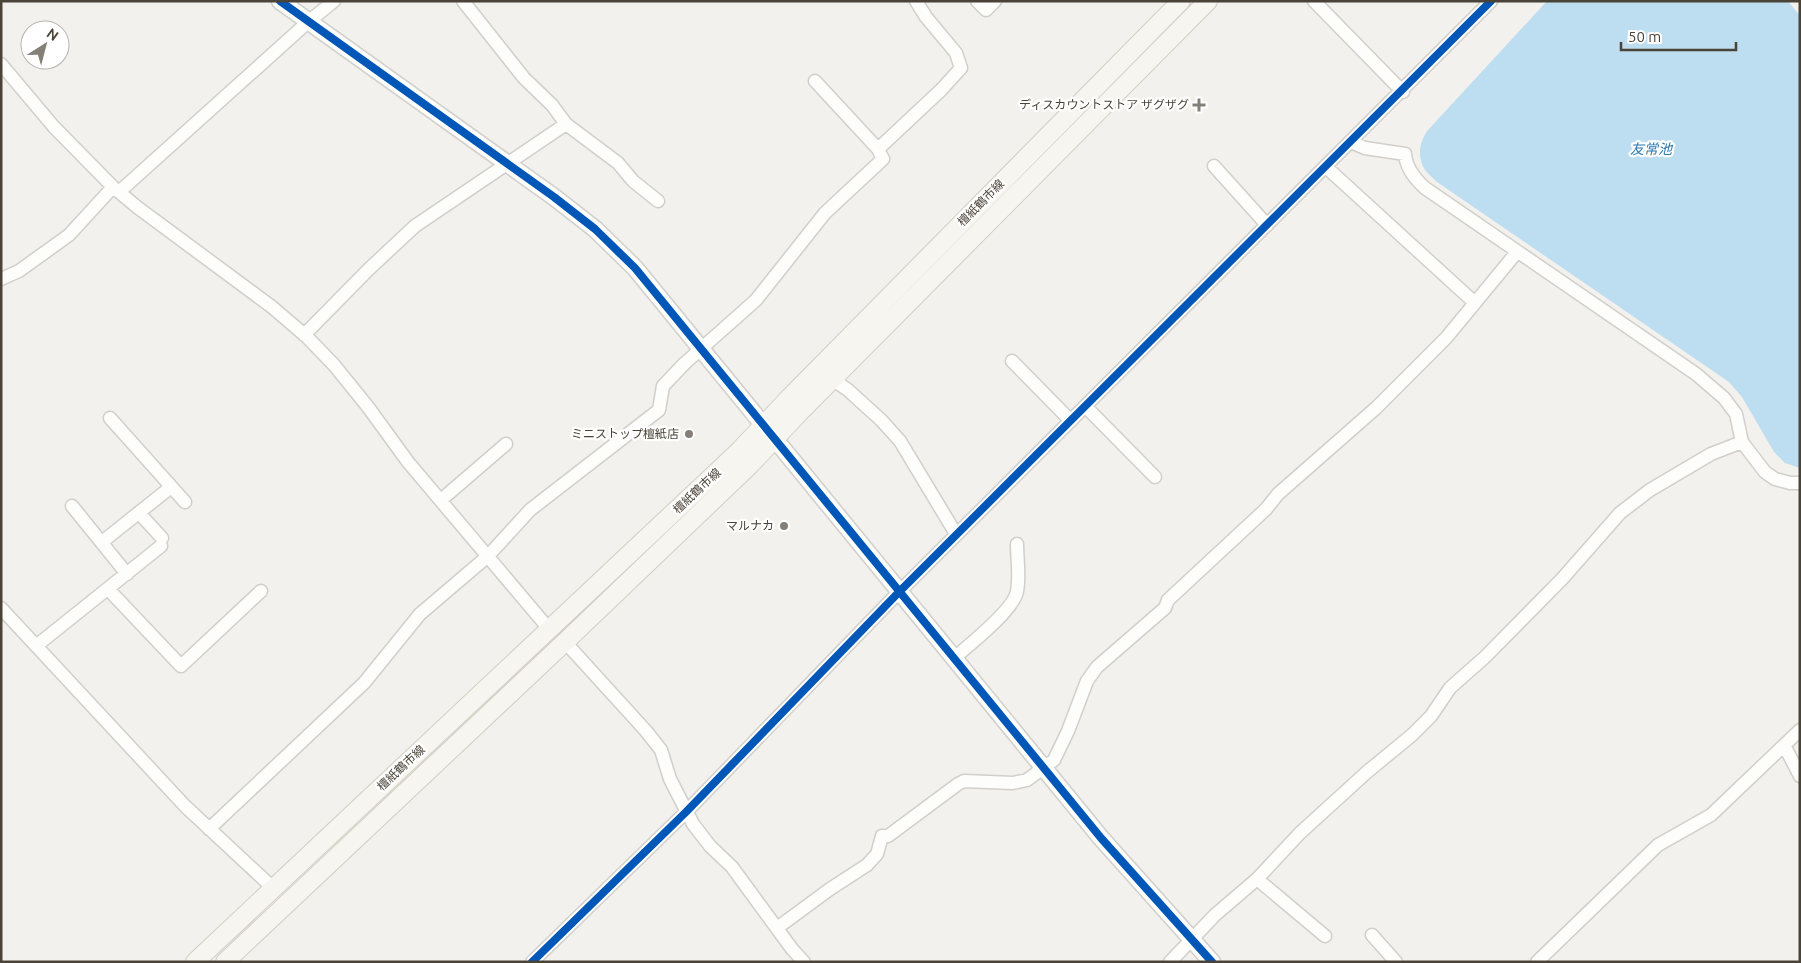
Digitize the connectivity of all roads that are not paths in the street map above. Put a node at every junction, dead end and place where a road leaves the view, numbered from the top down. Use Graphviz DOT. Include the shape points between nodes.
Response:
graph roads {
  1 [pos="280,1"];
  2 [pos="334,1"];
  3 [pos="463,1"];
  4 [pos="916,1"];
  5 [pos="977,1"];
  6 [pos="995,1"];
  7 [pos="1181,1"];
  8 [pos="1208,1"];
  9 [pos="1314,1"];
  10 [pos="1491,1"];
  11 [pos="308,22"];
  12 [pos="1,64"];
  13 [pos="815,81"];
  14 [pos="1403,92"];
  15 [pos="566,124"];
  16 [pos="1351,142"];
  17 [pos="878,149"];
  18 [pos="507,163"];
  19 [pos="1214,166"];
  20 [pos="1326,167"];
  21 [pos="116,190"];
  22 [pos="658,202"];
  23 [pos="1268,225"];
  24 [pos="1517,252"];
  25 [pos="1,279"];
  26 [pos="1475,303"];
  27 [pos="304,335"];
  28 [pos="702,349"];
  29 [pos="1012,361"];
  30 [pos="832,380"];
  31 [pos="1085,406"];
  32 [pos="110,418"];
  33 [pos="1071,421"];
  34 [pos="763,424"];
  35 [pos="775,438"];
  36 [pos="1742,442"];
  37 [pos="506,444"];
  38 [pos="1155,478"];
  39 [pos="1800,483"];
  40 [pos="171,487"];
  41 [pos="441,500"];
  42 [pos="185,502"];
  43 [pos="72,506"];
  44 [pos="139,513"];
  45 [pos="956,534"];
  46 [pos="102,542"];
  47 [pos="1017,544"];
  48 [pos="488,556"];
  49 [pos="127,574"];
  50 [pos="108,589"];
  51 [pos="261,591"];
  52 [pos="898,592"];
  53 [pos="1,608"];
  54 [pos="549,629"];
  55 [pos="565,642"];
  56 [pos="36,646"];
  57 [pos="954,658"];
  58 [pos="1800,730"];
  59 [pos="1784,745"];
  60 [pos="1044,767"];
  61 [pos="1800,776"];
  62 [pos="686,812"];
  63 [pos="209,829"];
  64 [pos="1257,879"];
  65 [pos="273,888"];
  66 [pos="777,928"];
  67 [pos="1372,935"];
  68 [pos="1325,936"];
  69 [pos="1191,940"];
  70 [pos="800,960"];
  71 [pos="1394,961"];
  72 [pos="195,962"];
  73 [pos="225,962"];
  74 [pos="532,962"];
  75 [pos="1170,962"];
  76 [pos="1212,962"];
  77 [pos="1537,962"];
  1 -- 11 [label="street"];
  2 -- 11 [label="street"];
  3 -- 15 [label="street" via="524,78"];
  4 -- 17 [label="street" via="956,53 961,68"];
  5 -- 6 [label="street" via="986,10"];
  7 -- 34 [label="main road, 檀紙鶴市線"];
  8 -- 30 [label="main road, 檀紙鶴市線"];
  9 -- 14 [label="street"];
  10 -- 14 [label="street"];
  11 -- 18 [label="street"];
  11 -- 21 [label="street"];
  12 -- 21 [label="street" via="54,127"];
  13 -- 17 [label="street"];
  14 -- 16 [label="street"];
  15 -- 18 [label="street"];
  15 -- 22 [label="street" via="618,163"];
  16 -- 20 [label="street"];
  16 -- 24 [label="street" via="1365,148 1405,154 1408,168 1425,188"];
  17 -- 28 [label="street" via="883,159 820,219 756,300"];
  18 -- 27 [label="street" via="415,226"];
  18 -- 28 [label="street" via="602,236 635,268"];
  19 -- 23 [label="street"];
  20 -- 23 [label="street"];
  20 -- 26 [label="street"];
  21 -- 25 [label="street" via="69,235"];
  21 -- 27 [label="street" via="272,307"];
  23 -- 31 [label="street"];
  24 -- 26 [label="street"];
  24 -- 36 [label="street" via="1696,374 1724,398 1736,414"];
  26 -- 60 [label="street" via="1446,338 1376,408 1278,494 1168,600 1165,608 1097,667 1087,681 1054,760"];
  27 -- 41 [label="street" via="334,364"];
  28 -- 34 [label="street"];
  28 -- 48 [label="street" via="663,386 659,410 530,510"];
  29 -- 33 [label="street"];
  30 -- 35 [label="main road, 檀紙鶴市線"];
  30 -- 45 [label="street" via="848,390 900,441"];
  31 -- 33 [label="street"];
  31 -- 38 [label="street"];
  32 -- 40 [label="street"];
  33 -- 45 [label="street"];
  34 -- 35 [label="street"];
  34 -- 54 [label="main road, 檀紙鶴市線"];
  35 -- 52 [label="street"];
  35 -- 55 [label="main road, 檀紙鶴市線"];
  36 -- 39 [label="street" via="1764,472 1775,479"];
  36 -- 64 [label="street" via="1711,454 1650,490 1620,513 1562,579 1450,688 1412,736 1300,833"];
  37 -- 41 [label="street"];
  40 -- 42 [label="street"];
  40 -- 44 [label="street"];
  41 -- 48 [label="street"];
  43 -- 46 [label="street"];
  44 -- 46 [label="street"];
  44 -- 49 [label="street" via="161,542"];
  45 -- 52 [label="street"];
  46 -- 49 [label="street"];
  47 -- 57 [label="street" via="1017,593 982,635"];
  48 -- 54 [label="street"];
  48 -- 63 [label="street" via="420,614 364,682"];
  49 -- 50 [label="street"];
  50 -- 51 [label="street" via="181,666"];
  50 -- 56 [label="street"];
  52 -- 57 [label="street"];
  52 -- 62 [label="street"];
  53 -- 56 [label="street"];
  54 -- 65 [label="main road, 檀紙鶴市線"];
  55 -- 62 [label="street" via="661,750"];
  55 -- 73 [label="main road, 檀紙鶴市線"];
  56 -- 63 [label="street"];
  57 -- 60 [label="street"];
  58 -- 59 [label="street"];
  59 -- 61 [label="street"];
  59 -- 77 [label="street" via="1711,815 1658,845"];
  60 -- 66 [label="street" via="1027,780 1013,783 977,781 958,784 888,836 882,836 877,854 867,864"];
  60 -- 69 [label="street" via="1101,838"];
  62 -- 66 [label="street"];
  62 -- 74 [label="street"];
  63 -- 65 [label="street"];
  64 -- 68 [label="street"];
  64 -- 69 [label="street"];
  65 -- 72 [label="main road, 檀紙鶴市線"];
  66 -- 70 [label="street"];
  67 -- 71 [label="street"];
  69 -- 75 [label="street"];
  69 -- 76 [label="street"];
}
